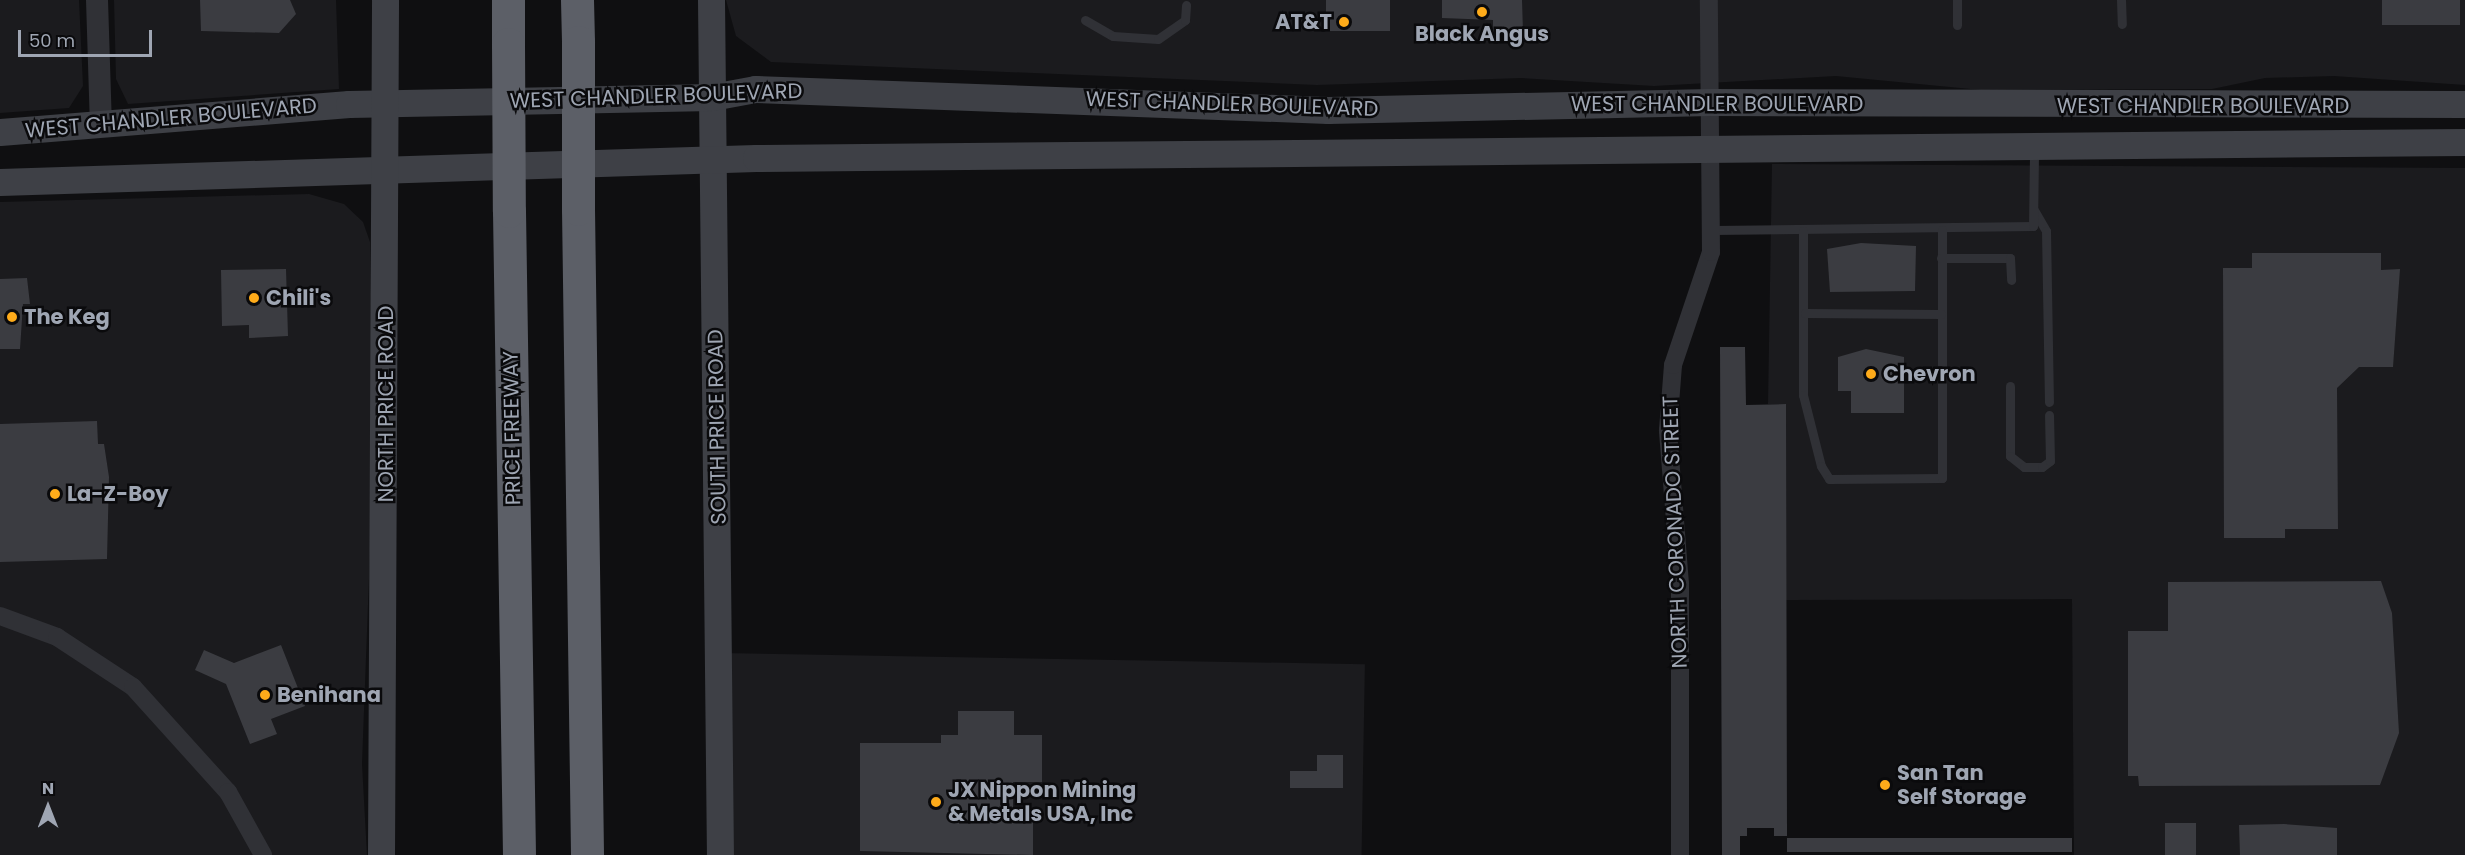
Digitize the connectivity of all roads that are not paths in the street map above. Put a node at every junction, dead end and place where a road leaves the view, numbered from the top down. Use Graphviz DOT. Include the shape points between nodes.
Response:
graph roads {
  1 [pos="97,0"];
  2 [pos="385,0"];
  3 [pos="508,0"];
  4 [pos="577,0"];
  5 [pos="711,0"];
  6 [pos="1709,0"];
  7 [pos="1957,0"];
  8 [pos="2121,0"];
  9 [pos="1186,5"];
  10 [pos="1085,20"];
  11 [pos="2121,24"];
  12 [pos="1957,25"];
  13 [pos="712,97"];
  14 [pos="1711,102"];
  15 [pos="385,104"];
  16 [pos="2465,104"];
  17 [pos="2239,106"];
  18 [pos="101,125"];
  19 [pos="0,132"];
  20 [pos="2465,142"];
  21 [pos="2034,146"];
  22 [pos="2097,146"];
  23 [pos="1712,149"];
  24 [pos="713,158"];
  25 [pos="386,168"];
  26 [pos="0,182"];
  27 [pos="2032,208"];
  28 [pos="1941,230"];
  29 [pos="1713,231"];
  30 [pos="1803,231"];
  31 [pos="1941,258"];
  32 [pos="2011,279"];
  33 [pos="1805,314"];
  34 [pos="1941,314"];
  35 [pos="2010,386"];
  36 [pos="2049,402"];
  37 [pos="2049,415"];
  38 [pos="0,616"];
  39 [pos="263,855"];
  40 [pos="381,855"];
  41 [pos="519,855"];
  42 [pos="586,855"];
  43 [pos="720,855"];
  44 [pos="1680,855"];
  1 -- 18 [label="street"];
  2 -- 15 [label="main road, NORTH PRICE ROAD"];
  3 -- 41 [label="highway, PRICE FREEWAY, bridge"];
  4 -- 42 [label="highway, bridge"];
  5 -- 13 [label="main road, SOUTH PRICE ROAD"];
  6 -- 14 [label="street, NORTH CORONADO STREET"];
  7 -- 12 [label="lane"];
  8 -- 11 [label="lane"];
  9 -- 10 [label="lane" via="1185,20 1158,39 1113,36"];
  13 -- 14 [label="main road, WEST CHANDLER BOULEVARD" via="755,89 1328,110"];
  13 -- 15 [label="main road, WEST CHANDLER BOULEVARD"];
  13 -- 24 [label="main road, SOUTH PRICE ROAD"];
  14 -- 17 [label="main road, WEST CHANDLER BOULEVARD"];
  14 -- 23 [label="street, NORTH CORONADO STREET"];
  15 -- 18 [label="main road, WEST CHANDLER BOULEVARD"];
  15 -- 25 [label="main road, NORTH PRICE ROAD"];
  16 -- 17 [label="main road, WEST CHANDLER BOULEVARD"];
  17 -- 22 [label="main road" via="2215,124 2131,129"];
  18 -- 19 [label="main road, WEST CHANDLER BOULEVARD"];
  20 -- 22 [label="main road, WEST CHANDLER BOULEVARD"];
  21 -- 22 [label="main road, WEST CHANDLER BOULEVARD"];
  21 -- 23 [label="main road, WEST CHANDLER BOULEVARD"];
  21 -- 27 [label="lane"];
  23 -- 24 [label="main road, WEST CHANDLER BOULEVARD"];
  23 -- 29 [label="street, NORTH CORONADO STREET"];
  24 -- 25 [label="main road, WEST CHANDLER BOULEVARD"];
  24 -- 43 [label="main road, SOUTH PRICE ROAD"];
  25 -- 26 [label="main road, WEST CHANDLER BOULEVARD"];
  25 -- 40 [label="main road, NORTH PRICE ROAD"];
  27 -- 28 [label="lane" via="2032,226"];
  27 -- 36 [label="lane" via="2046,231"];
  28 -- 30 [label="lane"];
  28 -- 31 [label="lane"];
  29 -- 30 [label="lane"];
  29 -- 44 [label="street, NORTH CORONADO STREET" via="1711,252 1670,389 1680,584"];
  30 -- 33 [label="lane"];
  31 -- 32 [label="lane" via="2010,258"];
  31 -- 34 [label="lane"];
  33 -- 34 [label="lane"];
  33 -- 34 [label="lane" via="1806,421 1829,479 1941,478"];
  35 -- 37 [label="lane" via="2010,456 2024,467 2042,467 2050,460"];
  38 -- 39 [label="street" via="57,636 132,687 228,792"];
}
